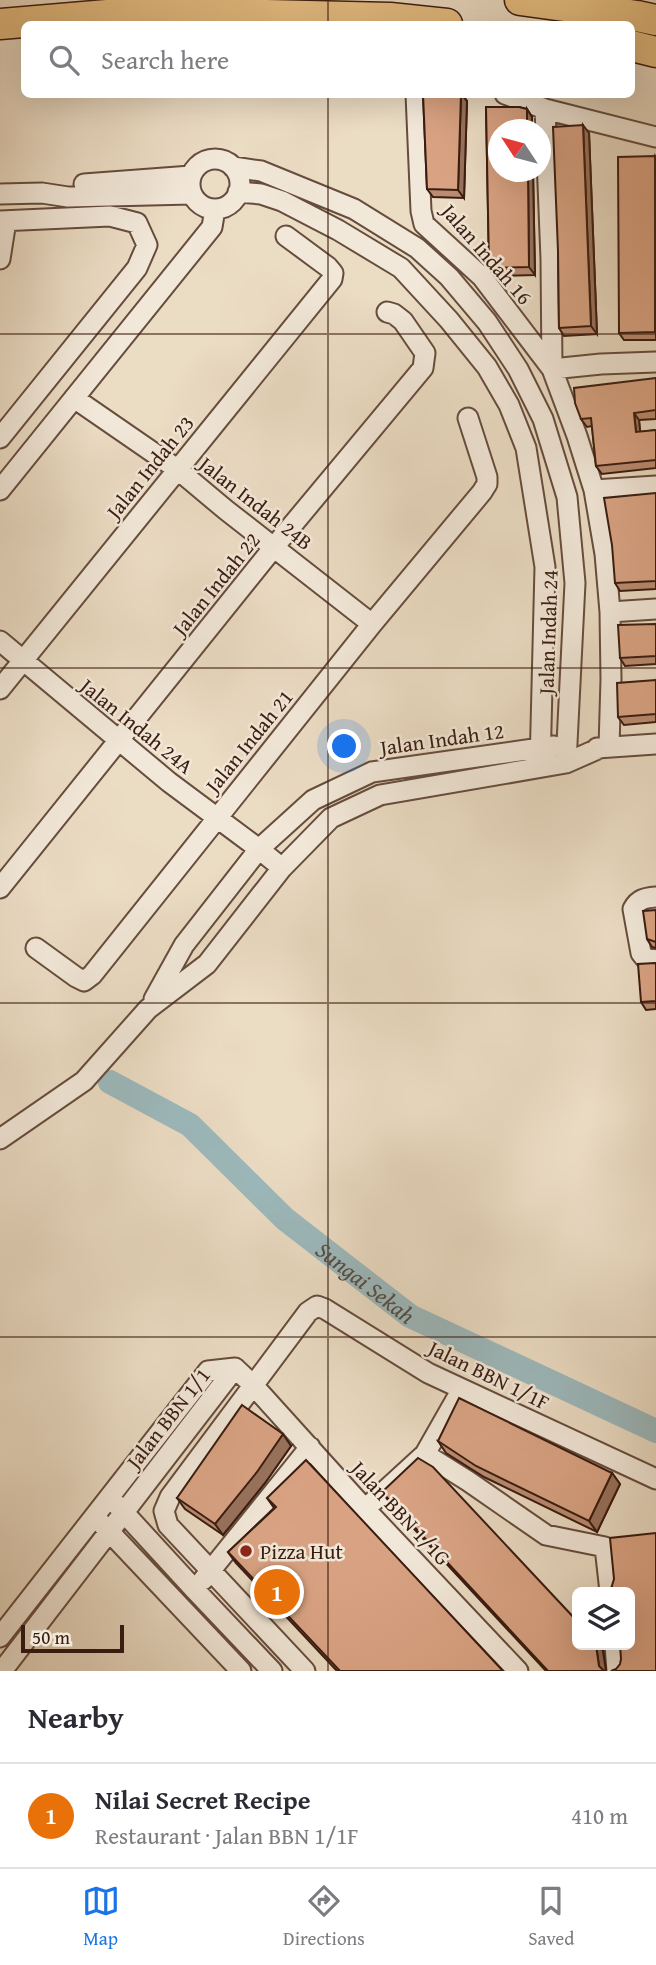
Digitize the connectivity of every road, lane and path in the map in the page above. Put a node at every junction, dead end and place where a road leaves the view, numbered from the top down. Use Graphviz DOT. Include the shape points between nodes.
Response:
graph roads {
  1 [pos="520,0"];
  2 [pos="656,20"];
  3 [pos="36,21"];
  4 [pos="418,21"];
  5 [pos="21,22"];
  6 [pos="0,24"];
  7 [pos="635,47"];
  8 [pos="656,52"];
  9 [pos="416,98"];
  10 [pos="515,98"];
  11 [pos="544,109"];
  12 [pos="656,137"];
  13 [pos="233,167"];
  14 [pos="191,185"];
  15 [pos="238,192"];
  16 [pos="0,194"];
  17 [pos="215,209"];
  18 [pos="3,221"];
  19 [pos="286,236"];
  20 [pos="0,259"];
  21 [pos="387,313"];
  22 [pos="656,362"];
  23 [pos="552,369"];
  24 [pos="74,398"];
  25 [pos="468,418"];
  26 [pos="0,438"];
  27 [pos="177,469"];
  28 [pos="656,486"];
  29 [pos="0,490"];
  30 [pos="594,490"];
  31 [pos="274,547"];
  32 [pos="656,609"];
  33 [pos="610,612"];
  34 [pos="372,624"];
  35 [pos="0,641"];
  36 [pos="23,661"];
  37 [pos="0,689"];
  38 [pos="118,741"];
  39 [pos="656,744"];
  40 [pos="604,747"];
  41 [pos="566,753"];
  42 [pos="540,757"];
  43 [pos="217,818"];
  44 [pos="259,849"];
  45 [pos="282,868"];
  46 [pos="0,888"];
  47 [pos="650,898"];
  48 [pos="36,948"];
  49 [pos="656,960"];
  50 [pos="148,1009"];
  51 [pos="0,1139"];
  52 [pos="235,1368"];
  53 [pos="253,1385"];
  54 [pos="463,1389"];
  55 [pos="310,1447"];
  56 [pos="425,1454"];
  57 [pos="656,1479"];
  58 [pos="108,1497"];
  59 [pos="365,1509"];
  60 [pos="124,1512"];
  61 [pos="94,1516"];
  62 [pos="110,1532"];
  63 [pos="211,1571"];
  64 [pos="609,1587"];
  65 [pos="195,1590"];
  66 [pos="180,1608"];
  67 [pos="0,1637"];
  68 [pos="615,1650"];
  69 [pos="2,1671"];
  70 [pos="241,1671"];
  71 [pos="272,1671"];
  72 [pos="305,1671"];
  73 [pos="518,1671"];
  74 [pos="617,1671"];
  1 -- 2 [label="highway"];
  3 -- 4 [label="highway" via="142,12"];
  5 -- 6 [label="highway"];
  7 -- 8 [label="highway"];
  9 -- 23 [label="street, Jalan Indah 16" via="424,223 482,277"];
  10 -- 11 [label="street"];
  11 -- 12 [label="street"];
  11 -- 23 [label="street"];
  13 -- 14 [label="street" via="221,159 206,160 194,169"];
  13 -- 15 [label="street" via="239,179"];
  13 -- 41 [label="street, Jalan Indah 24" via="261,171 354,209 417,248 457,286 518,369 543,419 567,497 575,583"];
  14 -- 16 [label="street" via="68,197"];
  14 -- 17 [label="street" via="202,206"];
  15 -- 17 [label="street" via="225,207"];
  15 -- 42 [label="street, Jalan Indah 24" via="282,201 401,268 487,367 509,405 526,448 545,567"];
  17 -- 24 [label="street" via="212,227"];
  18 -- 20 [label="street"];
  18 -- 26 [label="street" via="110,216 137,223 147,245 137,268"];
  19 -- 27 [label="street, Jalan Indah 23" via="328,267 332,279"];
  21 -- 31 [label="street, Jalan Indah 22" via="403,321 418,342 425,353 423,368"];
  22 -- 23 [label="street"];
  23 -- 30 [label="street"];
  24 -- 27 [label="street, Jalan Indah 24B"];
  24 -- 29 [label="street"];
  25 -- 34 [label="street, Jalan Indah 21" via="487,484"];
  27 -- 31 [label="street, Jalan Indah 24B"];
  27 -- 36 [label="street, Jalan Indah 23"];
  28 -- 30 [label="street"];
  30 -- 33 [label="street"];
  31 -- 34 [label="street, Jalan Indah 24B"];
  31 -- 38 [label="street, Jalan Indah 22"];
  32 -- 33 [label="street"];
  33 -- 40 [label="street" via="611,679"];
  34 -- 43 [label="street, Jalan Indah 21"];
  35 -- 36 [label="street, Jalan Indah 24A"];
  36 -- 37 [label="street, Jalan Indah 23"];
  36 -- 38 [label="street, Jalan Indah 24A"];
  38 -- 43 [label="street, Jalan Indah 24A"];
  38 -- 46 [label="street, Jalan Indah 22"];
  39 -- 40 [label="street, Jalan Indah 12"];
  40 -- 41 [label="street, Jalan Indah 12"];
  41 -- 42 [label="street, Jalan Indah 12"];
  42 -- 44 [label="street, Jalan Indah 12" via="372,772 313,800"];
  42 -- 45 [label="street, Jalan Indah 12" via="380,795 331,818"];
  43 -- 44 [label="street, Jalan Indah 24A"];
  43 -- 48 [label="street, Jalan Indah 21" via="84,981"];
  44 -- 45 [label="street, Jalan Indah 24A"];
  44 -- 50 [label="street, Jalan Indah 12" via="184,945"];
  45 -- 50 [label="street, Jalan Indah 12" via="206,964"];
  47 -- 49 [label="street" via="636,902 633,909 641,953"];
  50 -- 51 [label="street, Jalan Indah 12" via="84,1081"];
  52 -- 53 [label="street, Jalan BBN 1/1G"];
  52 -- 58 [label="street, Jalan BBN 1/1" via="208,1371"];
  52 -- 60 [label="street, Jalan BBN 1/1"];
  53 -- 54 [label="street, Jalan BBN 1/1F" via="308,1311 317,1306"];
  53 -- 55 [label="street, Jalan BBN 1/1G"];
  53 -- 63 [label="street, Jalan BBN 1/1F" via="164,1511 168,1525"];
  54 -- 56 [label="street"];
  54 -- 57 [label="street, Jalan BBN 1/1F"];
  55 -- 59 [label="street, Jalan BBN 1/1G"];
  55 -- 63 [label="street"];
  56 -- 59 [label="street"];
  56 -- 64 [label="street" via="546,1535 605,1547"];
  58 -- 60 [label="street"];
  58 -- 61 [label="street, Jalan BBN 1/1"];
  59 -- 73 [label="street, Jalan BBN 1/1G"];
  60 -- 62 [label="street, Jalan BBN 1/1"];
  60 -- 65 [label="street"];
  61 -- 62 [label="street"];
  61 -- 67 [label="street, Jalan BBN 1/1"];
  62 -- 66 [label="street"];
  62 -- 69 [label="street, Jalan BBN 1/1"];
  63 -- 65 [label="street"];
  63 -- 72 [label="street, Jalan BBN 1/1F"];
  65 -- 66 [label="street"];
  65 -- 71 [label="street"];
  66 -- 70 [label="street"];
  68 -- 74 [label="street"];
}
